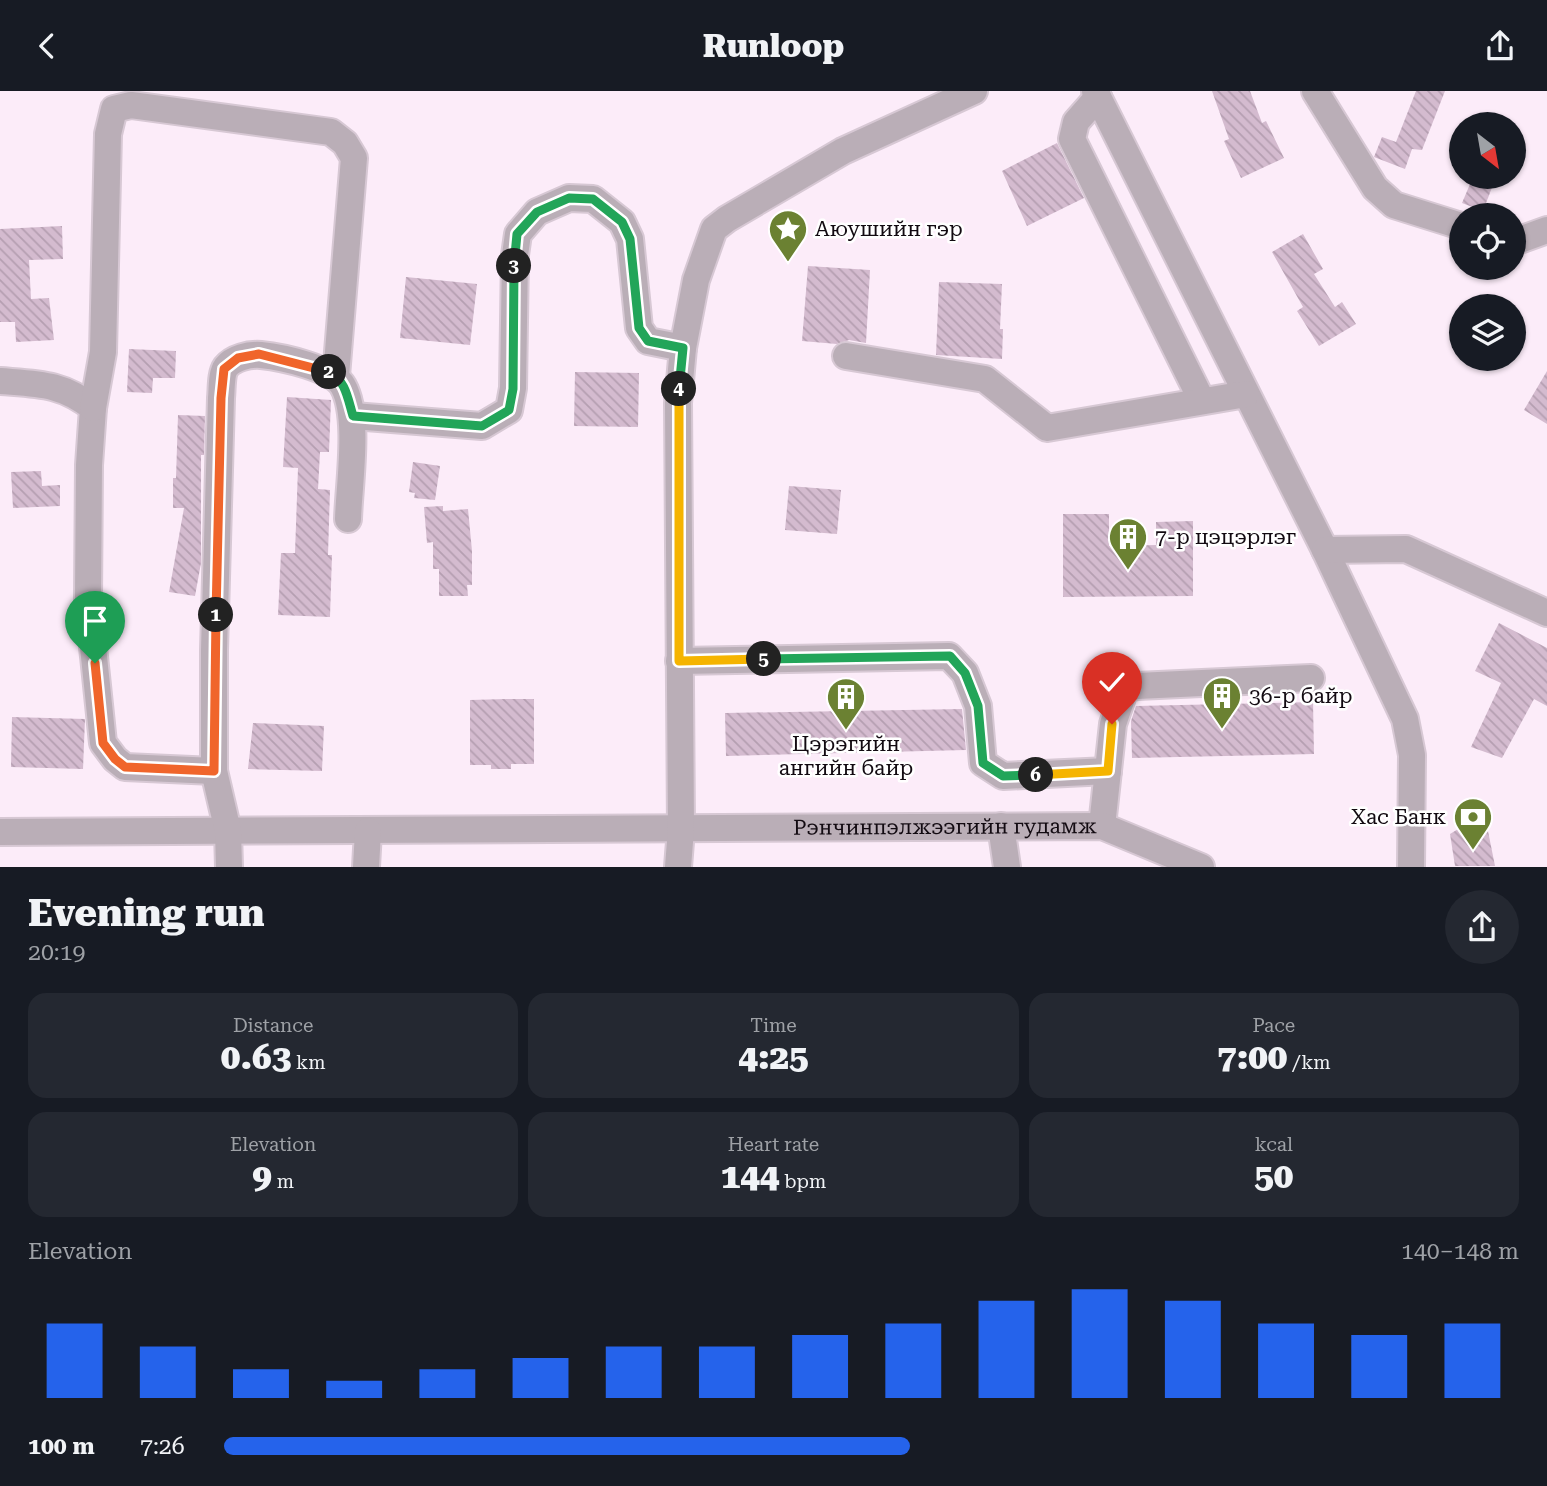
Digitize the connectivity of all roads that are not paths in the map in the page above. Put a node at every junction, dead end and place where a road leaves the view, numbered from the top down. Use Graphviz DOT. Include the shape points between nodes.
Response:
graph roads {
  1 [pos="974,91"];
  2 [pos="1315,91"];
  3 [pos="1097,94"];
  4 [pos="1449,222"];
  5 [pos="1547,230"];
  6 [pos="1526,238"];
  7 [pos="683,348"];
  8 [pos="846,356"];
  9 [pos="336,376"];
  10 [pos="0,381"];
  11 [pos="1246,394"];
  12 [pos="1202,401"];
  13 [pos="93,408"];
  14 [pos="353,416"];
  15 [pos="348,519"];
  16 [pos="1325,550"];
  17 [pos="1547,613"];
  18 [pos="679,661"];
  19 [pos="1311,678"];
  20 [pos="214,771"];
  21 [pos="1108,771"];
  22 [pos="1001,826"];
  23 [pos="1101,826"];
  24 [pos="681,829"];
  25 [pos="229,831"];
  26 [pos="368,831"];
  27 [pos="0,832"];
  28 [pos="229,866"];
  29 [pos="366,866"];
  30 [pos="678,866"];
  31 [pos="1007,866"];
  32 [pos="1201,866"];
  33 [pos="1410,866"];
  1 -- 7 [label="street" via="843,151 714,229 696,280"];
  2 -- 4 [label="street" via="1375,188 1394,205"];
  3 -- 11 [label="street"];
  3 -- 12 [label="street" via="1076,122 1072,139"];
  5 -- 6 [label="street"];
  7 -- 14 [label="street" via="648,341 639,328 630,239 622,222 593,199 569,198 537,212 517,234 509,410 482,426"];
  7 -- 18 [label="street" via="678,403"];
  8 -- 12 [label="street" via="985,379 1047,428"];
  9 -- 13 [label="street" via="354,158 345,143 331,132 131,105 114,109 108,134 103,352"];
  9 -- 14 [label="street" via="345,388"];
  9 -- 20 [label="street" via="259,354 238,358 224,369"];
  10 -- 13 [label="street" via="53,385"];
  11 -- 12 [label="street"];
  11 -- 16 [label="street"];
  13 -- 20 [label="street" via="88,599 103,743 125,767"];
  14 -- 15 [label="street"];
  16 -- 17 [label="street" via="1406,549"];
  16 -- 33 [label="street" via="1405,719 1412,754"];
  18 -- 21 [label="street" via="950,656 965,673 978,706 983,763 1003,776"];
  18 -- 24 [label="street"];
  19 -- 21 [label="street" via="1125,689 1112,724"];
  20 -- 25 [label="street"];
  21 -- 23 [label="street"];
  22 -- 23 [label="street, Рэнчинпэлжээгийн гудамж"];
  22 -- 24 [label="street, Рэнчинпэлжээгийн гудамж"];
  22 -- 31 [label="street"];
  23 -- 32 [label="street, Рэнчинпэлжээгийн гудамж"];
  24 -- 26 [label="street, Рэнчинпэлжээгийн гудамж"];
  24 -- 30 [label="street"];
  25 -- 26 [label="street, Рэнчинпэлжээгийн гудамж"];
  25 -- 27 [label="street, Рэнчинпэлжээгийн гудамж"];
  25 -- 28 [label="street"];
  26 -- 29 [label="street"];
}
